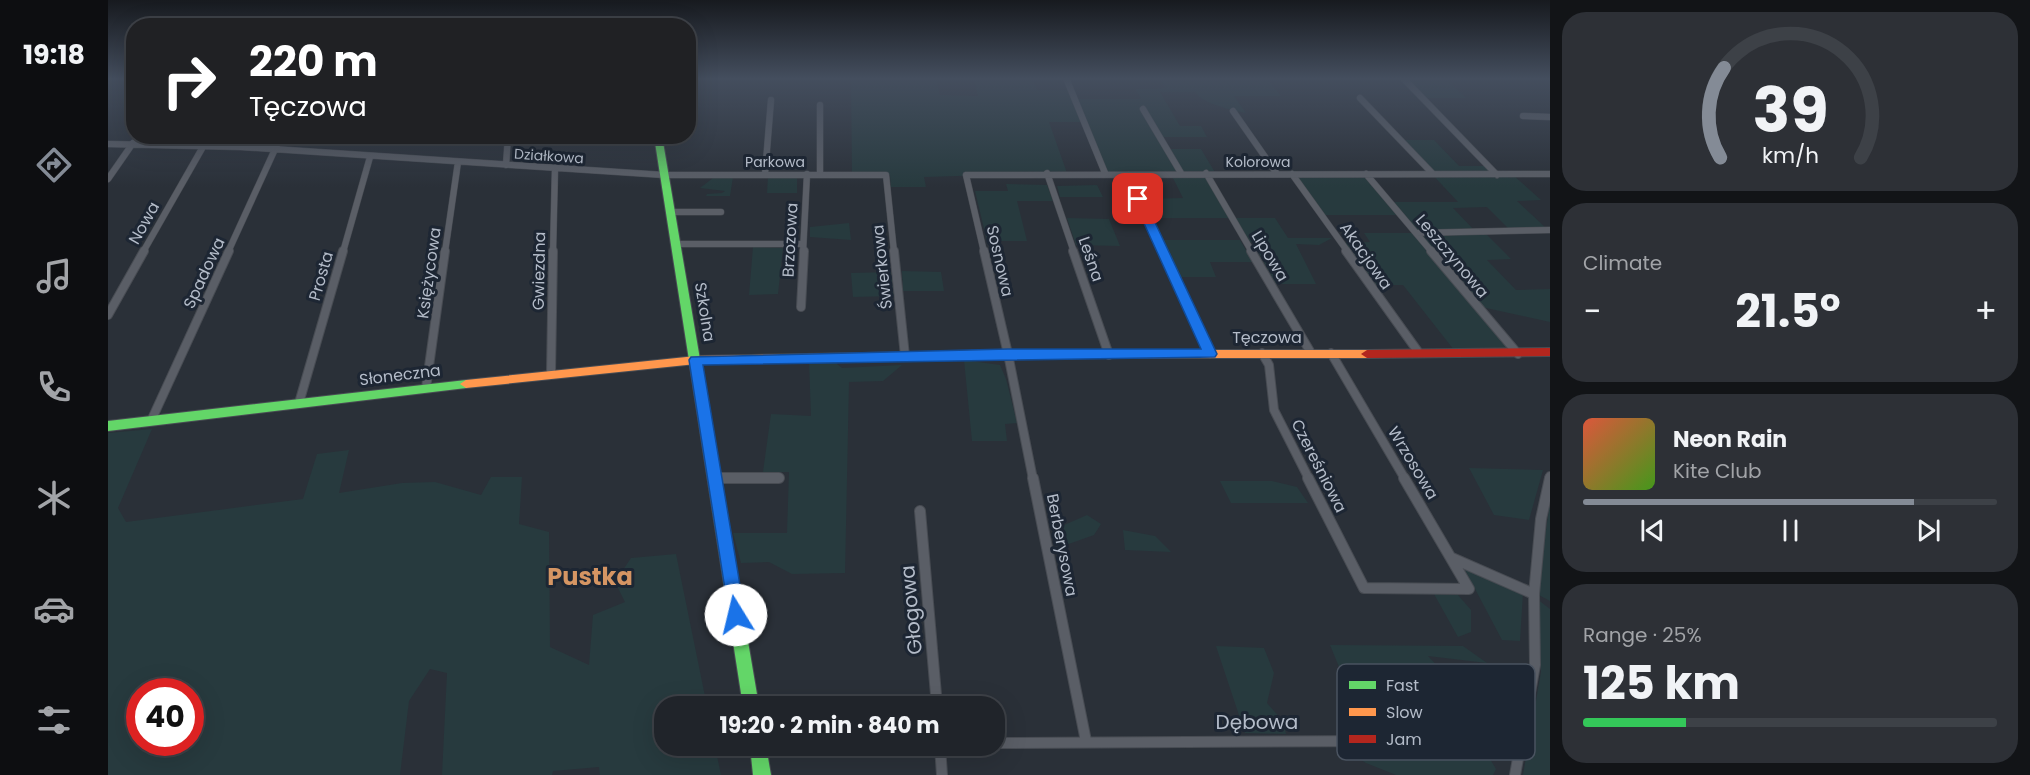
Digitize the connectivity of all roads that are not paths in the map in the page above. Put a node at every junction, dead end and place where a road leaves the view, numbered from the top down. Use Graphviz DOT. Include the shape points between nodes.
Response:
graph roads {
  1 [pos="770,114"];
  2 [pos="820,114"];
  3 [pos="1081,114"];
  4 [pos="1146,114"];
  5 [pos="1235,114"];
  6 [pos="1376,114"];
  7 [pos="1438,114"];
  8 [pos="1523,116"];
  9 [pos="1550,117"];
  10 [pos="126,143"];
  11 [pos="108,144"];
  12 [pos="132,144"];
  13 [pos="168,144"];
  14 [pos="277,144"];
  15 [pos="507,144"];
  16 [pos="659,144"];
  17 [pos="204,145"];
  18 [pos="275,149"];
  19 [pos="370,157"];
  20 [pos="458,162"];
  21 [pos="506,165"];
  22 [pos="555,168"];
  23 [pos="1047,173"];
  24 [pos="1106,173"];
  25 [pos="1181,173"];
  26 [pos="765,174"];
  27 [pos="807,174"];
  28 [pos="820,174"];
  29 [pos="1206,174"];
  30 [pos="1277,174"];
  31 [pos="1292,174"];
  32 [pos="1366,174"];
  33 [pos="1433,174"];
  34 [pos="1550,174"];
  35 [pos="664,175"];
  36 [pos="886,175"];
  37 [pos="966,175"];
  38 [pos="1128,175"];
  39 [pos="1497,175"];
  40 [pos="108,179"];
  41 [pos="671,212"];
  42 [pos="721,212"];
  43 [pos="1550,230"];
  44 [pos="1416,233"];
  45 [pos="677,244"];
  46 [pos="803,244"];
  47 [pos="801,307"];
  48 [pos="108,315"];
  49 [pos="1550,352"];
  50 [pos="1262,353"];
  51 [pos="1311,353"];
  52 [pos="1330,353"];
  53 [pos="1419,353"];
  54 [pos="1008,354"];
  55 [pos="1210,354"];
  56 [pos="1518,354"];
  57 [pos="1109,355"];
  58 [pos="905,356"];
  59 [pos="696,360"];
  60 [pos="551,374"];
  61 [pos="426,388"];
  62 [pos="299,403"];
  63 [pos="151,421"];
  64 [pos="108,426"];
  65 [pos="1550,476"];
  66 [pos="713,478"];
  67 [pos="779,478"];
  68 [pos="920,511"];
  69 [pos="1452,558"];
  70 [pos="1469,589"];
  71 [pos="1534,594"];
  72 [pos="1535,664"];
  73 [pos="749,696"];
  74 [pos="936,696"];
  75 [pos="1086,741"];
  76 [pos="1337,742"];
  77 [pos="1005,743"];
  78 [pos="759,756"];
  79 [pos="941,756"];
  80 [pos="1517,760"];
  81 [pos="762,775"];
  82 [pos="942,775"];
  83 [pos="1515,775"];
  1 -- 26 [label="street"];
  2 -- 28 [label="street"];
  3 -- 24 [label="street"];
  4 -- 25 [label="street"];
  5 -- 30 [label="street"];
  6 -- 33 [label="street"];
  7 -- 39 [label="street"];
  8 -- 9 [label="street"];
  10 -- 11 [label="street, Działkowa"];
  12 -- 40 [label="street"];
  13 -- 17 [label="street, Działkowa"];
  14 -- 18 [label="street, Spadowa"];
  15 -- 21 [label="street"];
  16 -- 35 [label="street, Szkolna"];
  17 -- 18 [label="street, Działkowa"];
  17 -- 48 [label="street, Nowa"];
  18 -- 19 [label="street, Działkowa"];
  18 -- 63 [label="street, Spadowa"];
  19 -- 20 [label="street, Działkowa"];
  19 -- 62 [label="street, Prosta"];
  20 -- 21 [label="street, Działkowa"];
  20 -- 61 [label="street, Księżycowa"];
  21 -- 22 [label="street, Działkowa"];
  22 -- 35 [label="street, Działkowa"];
  22 -- 60 [label="street, Gwiezdna"];
  23 -- 24 [label="street, Kolorowa"];
  23 -- 37 [label="street, Kolorowa"];
  23 -- 57 [label="street, Leśna"];
  24 -- 38 [label="street, Kolorowa"];
  25 -- 29 [label="street, Kolorowa"];
  25 -- 38 [label="street, Kolorowa"];
  26 -- 27 [label="street, Parkowa"];
  26 -- 35 [label="street, Parkowa"];
  27 -- 28 [label="street, Parkowa"];
  27 -- 46 [label="street, Brzozowa"];
  28 -- 36 [label="street, Parkowa"];
  29 -- 30 [label="street, Kolorowa"];
  29 -- 51 [label="street, Lipowa"];
  30 -- 31 [label="street, Kolorowa"];
  31 -- 32 [label="street, Kolorowa"];
  31 -- 53 [label="street, Akacjowa"];
  32 -- 33 [label="street, Kolorowa"];
  32 -- 44 [label="street, Leszczynowa"];
  33 -- 39 [label="street, Kolorowa"];
  34 -- 39 [label="street, Kolorowa"];
  35 -- 41 [label="street, Szkolna"];
  36 -- 58 [label="street, Świerkowa"];
  37 -- 54 [label="street, Sosnowa"];
  38 -- 55 [label="street"];
  41 -- 42 [label="street"];
  41 -- 45 [label="street, Szkolna"];
  43 -- 44 [label="street"];
  44 -- 56 [label="street, Leszczynowa"];
  45 -- 46 [label="street"];
  45 -- 59 [label="street, Szkolna"];
  46 -- 47 [label="street, Brzozowa"];
  49 -- 56 [label="street, Tęczowa"];
  50 -- 51 [label="street, Tęczowa"];
  50 -- 55 [label="street, Tęczowa"];
  50 -- 70 [label="street, Czereśniowa" via="1269,365 1274,410 1364,588"];
  51 -- 52 [label="street, Tęczowa"];
  52 -- 53 [label="street, Tęczowa"];
  52 -- 69 [label="street, Wrzosowa"];
  53 -- 56 [label="street, Tęczowa"];
  54 -- 57 [label="street, Tęczowa"];
  54 -- 58 [label="street, Tęczowa"];
  54 -- 75 [label="street, Berberysowa"];
  55 -- 57 [label="street, Tęczowa"];
  58 -- 59 [label="street, Tęczowa"];
  59 -- 60 [label="street, Słoneczna"];
  59 -- 66 [label="street, Szkolna"];
  60 -- 61 [label="street, Słoneczna"];
  61 -- 62 [label="street, Słoneczna"];
  62 -- 63 [label="street, Słoneczna"];
  63 -- 64 [label="street, Słoneczna"];
  65 -- 71 [label="street" via="1541,519"];
  66 -- 67 [label="street"];
  66 -- 73 [label="street, Szkolna"];
  68 -- 74 [label="street, Głogowa"];
  69 -- 70 [label="street, Wrzosowa"];
  69 -- 71 [label="street"];
  71 -- 72 [label="street"];
  75 -- 76 [label="street, Dębowa"];
  75 -- 77 [label="street, Dębowa"];
  78 -- 81 [label="street"];
  79 -- 82 [label="street"];
  80 -- 83 [label="street"];
}
